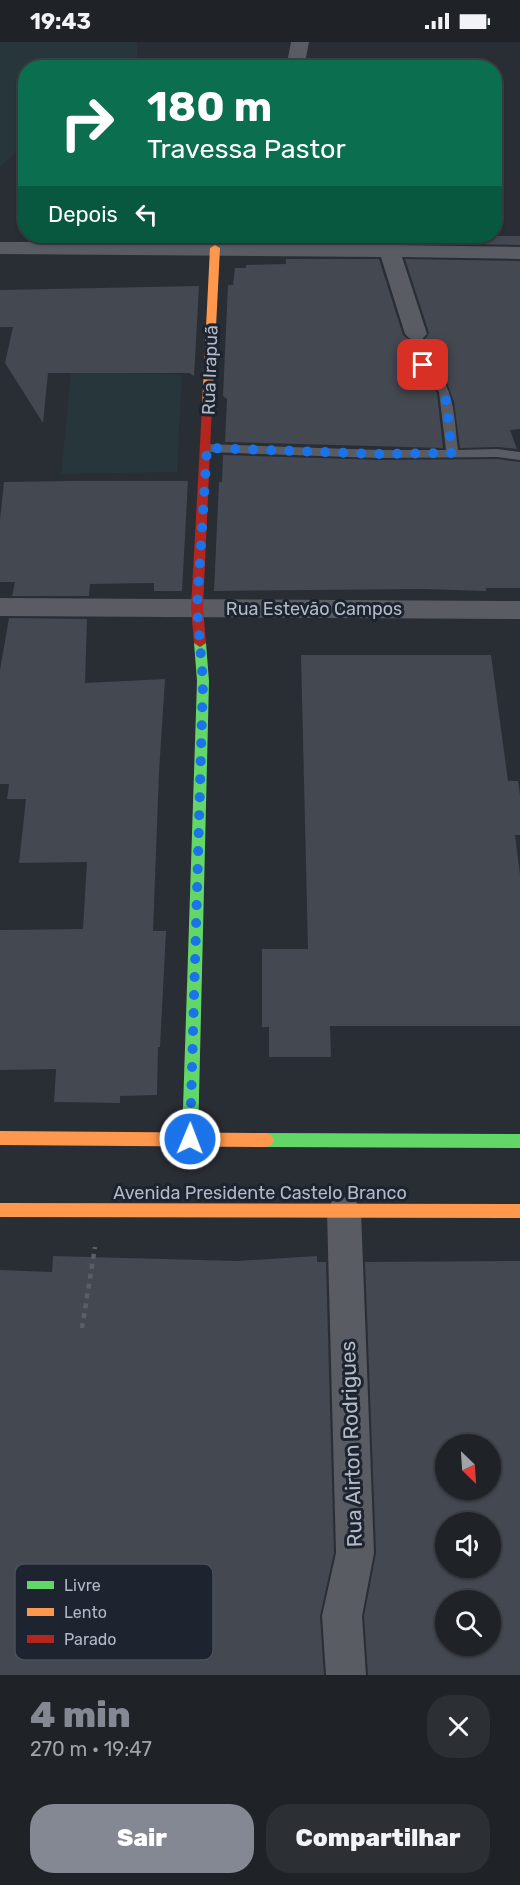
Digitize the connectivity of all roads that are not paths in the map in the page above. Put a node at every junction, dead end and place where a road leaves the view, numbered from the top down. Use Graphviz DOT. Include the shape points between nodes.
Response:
graph roads {
  1 [pos="300,42"];
  2 [pos="297,60"];
  3 [pos="256,243"];
  4 [pos="277,243"];
  5 [pos="0,248"];
  6 [pos="215,248"];
  7 [pos="390,252"];
  8 [pos="520,253"];
  9 [pos="416,334"];
  10 [pos="207,448"];
  11 [pos="452,453"];
  12 [pos="520,456"];
  13 [pos="0,607"];
  14 [pos="197,608"];
  15 [pos="520,610"];
  16 [pos="0,1138"];
  17 [pos="190,1139"];
  18 [pos="520,1141"];
  19 [pos="0,1210"];
  20 [pos="520,1211"];
  21 [pos="344,1212"];
  22 [pos="346,1675"];
  1 -- 2 [label="street"];
  3 -- 6 [label="street"];
  4 -- 7 [label="street"];
  5 -- 6 [label="street"];
  6 -- 10 [label="street, Rua Irapuã"];
  7 -- 8 [label="street"];
  7 -- 9 [label="street"];
  9 -- 11 [label="lane" via="423,365 445,392"];
  10 -- 11 [label="lane"];
  10 -- 14 [label="street, Rua Irapuã"];
  11 -- 12 [label="lane"];
  13 -- 14 [label="street, Rua Estevão Campos"];
  14 -- 15 [label="street, Rua Estevão Campos"];
  14 -- 17 [label="street, Rua Irapuã" via="203,681"];
  16 -- 17 [label="street"];
  17 -- 18 [label="street"];
  19 -- 21 [label="street, Avenida Presidente Castelo Branco"];
  20 -- 21 [label="street, Avenida Presidente Castelo Branco"];
  21 -- 22 [label="street, Rua Airton Rodrigues" via="355,1553 342,1616"];
}
